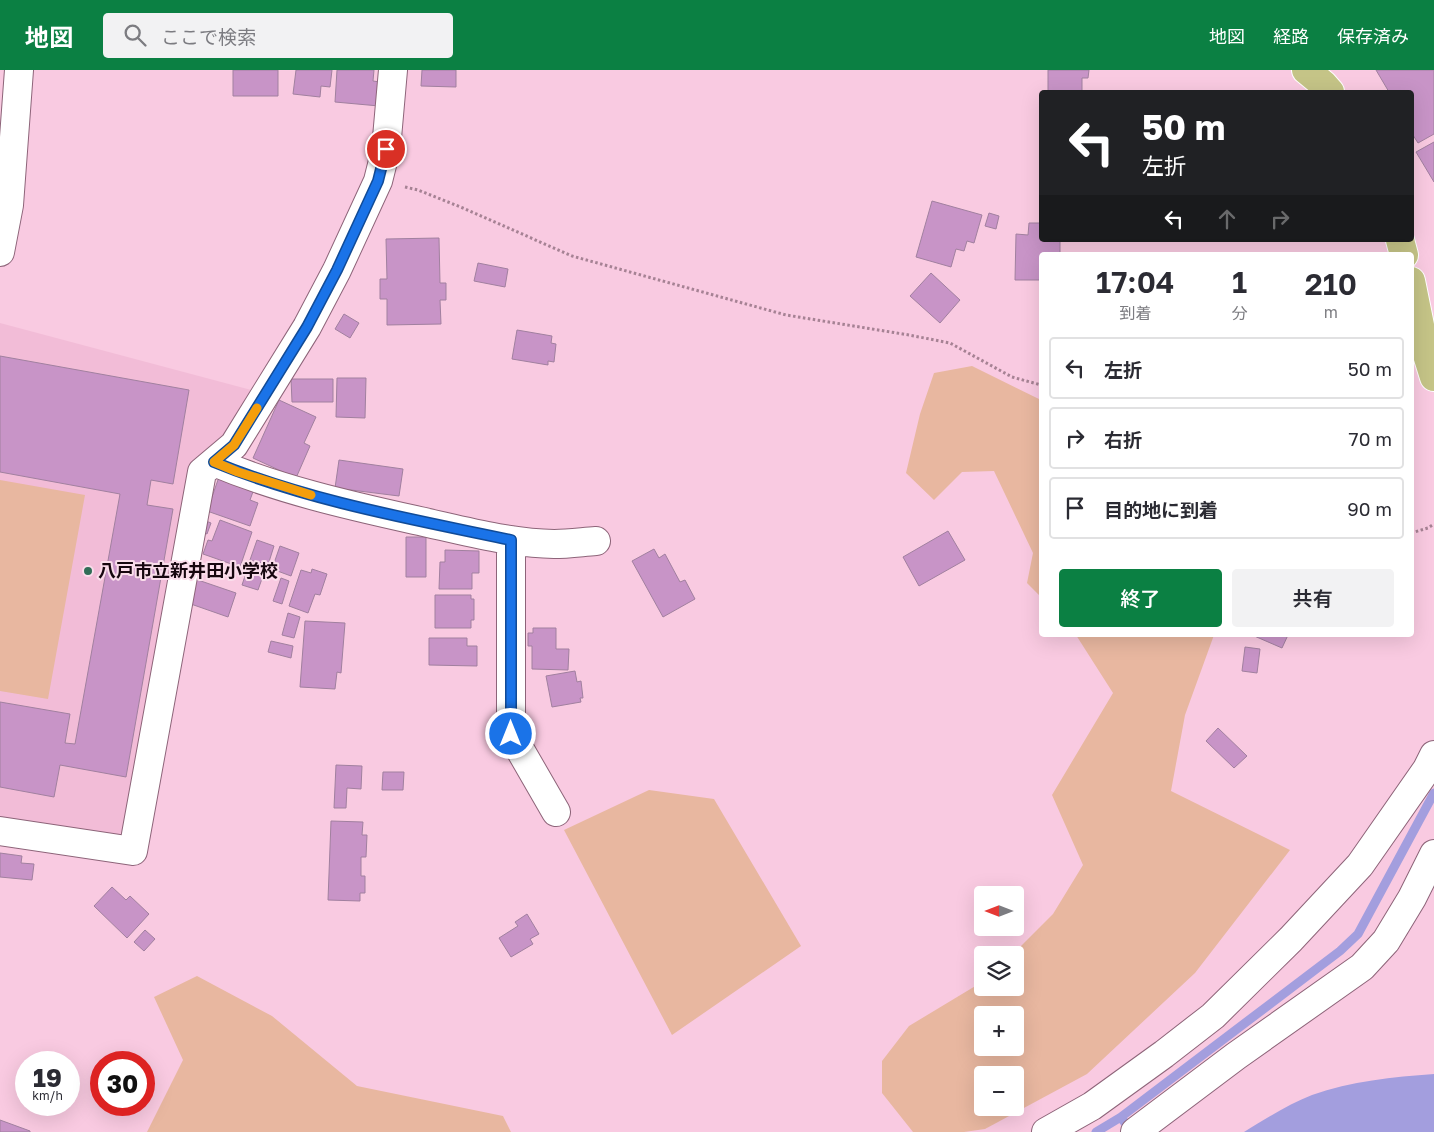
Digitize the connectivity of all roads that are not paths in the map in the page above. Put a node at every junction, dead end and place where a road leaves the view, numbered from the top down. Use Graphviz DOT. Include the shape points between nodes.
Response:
graph roads {
  1 [pos="18,70"];
  2 [pos="393,70"];
  3 [pos="1306,70"];
  4 [pos="1328,90"];
  5 [pos="0,252"];
  6 [pos="1414,296"];
  7 [pos="1434,377"];
  8 [pos="214,462"];
  9 [pos="511,540"];
  10 [pos="596,541"];
  11 [pos="1434,755"];
  12 [pos="556,812"];
  13 [pos="0,831"];
  14 [pos="1434,854"];
  15 [pos="1046,1132"];
  16 [pos="1135,1132"];
  1 -- 5 [label="street" via="10,195"];
  2 -- 8 [label="street" via="386,149 378,181 307,327 234,445"];
  3 -- 4 [label="main road"];
  6 -- 7 [label="main road"];
  8 -- 9 [label="street" via="318,497"];
  8 -- 13 [label="street" via="202,472 133,850"];
  9 -- 10 [label="street" via="555,544"];
  9 -- 12 [label="street" via="511,734"];
  11 -- 15 [label="street" via="1427,770 1360,865 1291,939 1212,1016 1092,1106"];
  14 -- 16 [label="street" via="1386,941 1362,967"];
}
